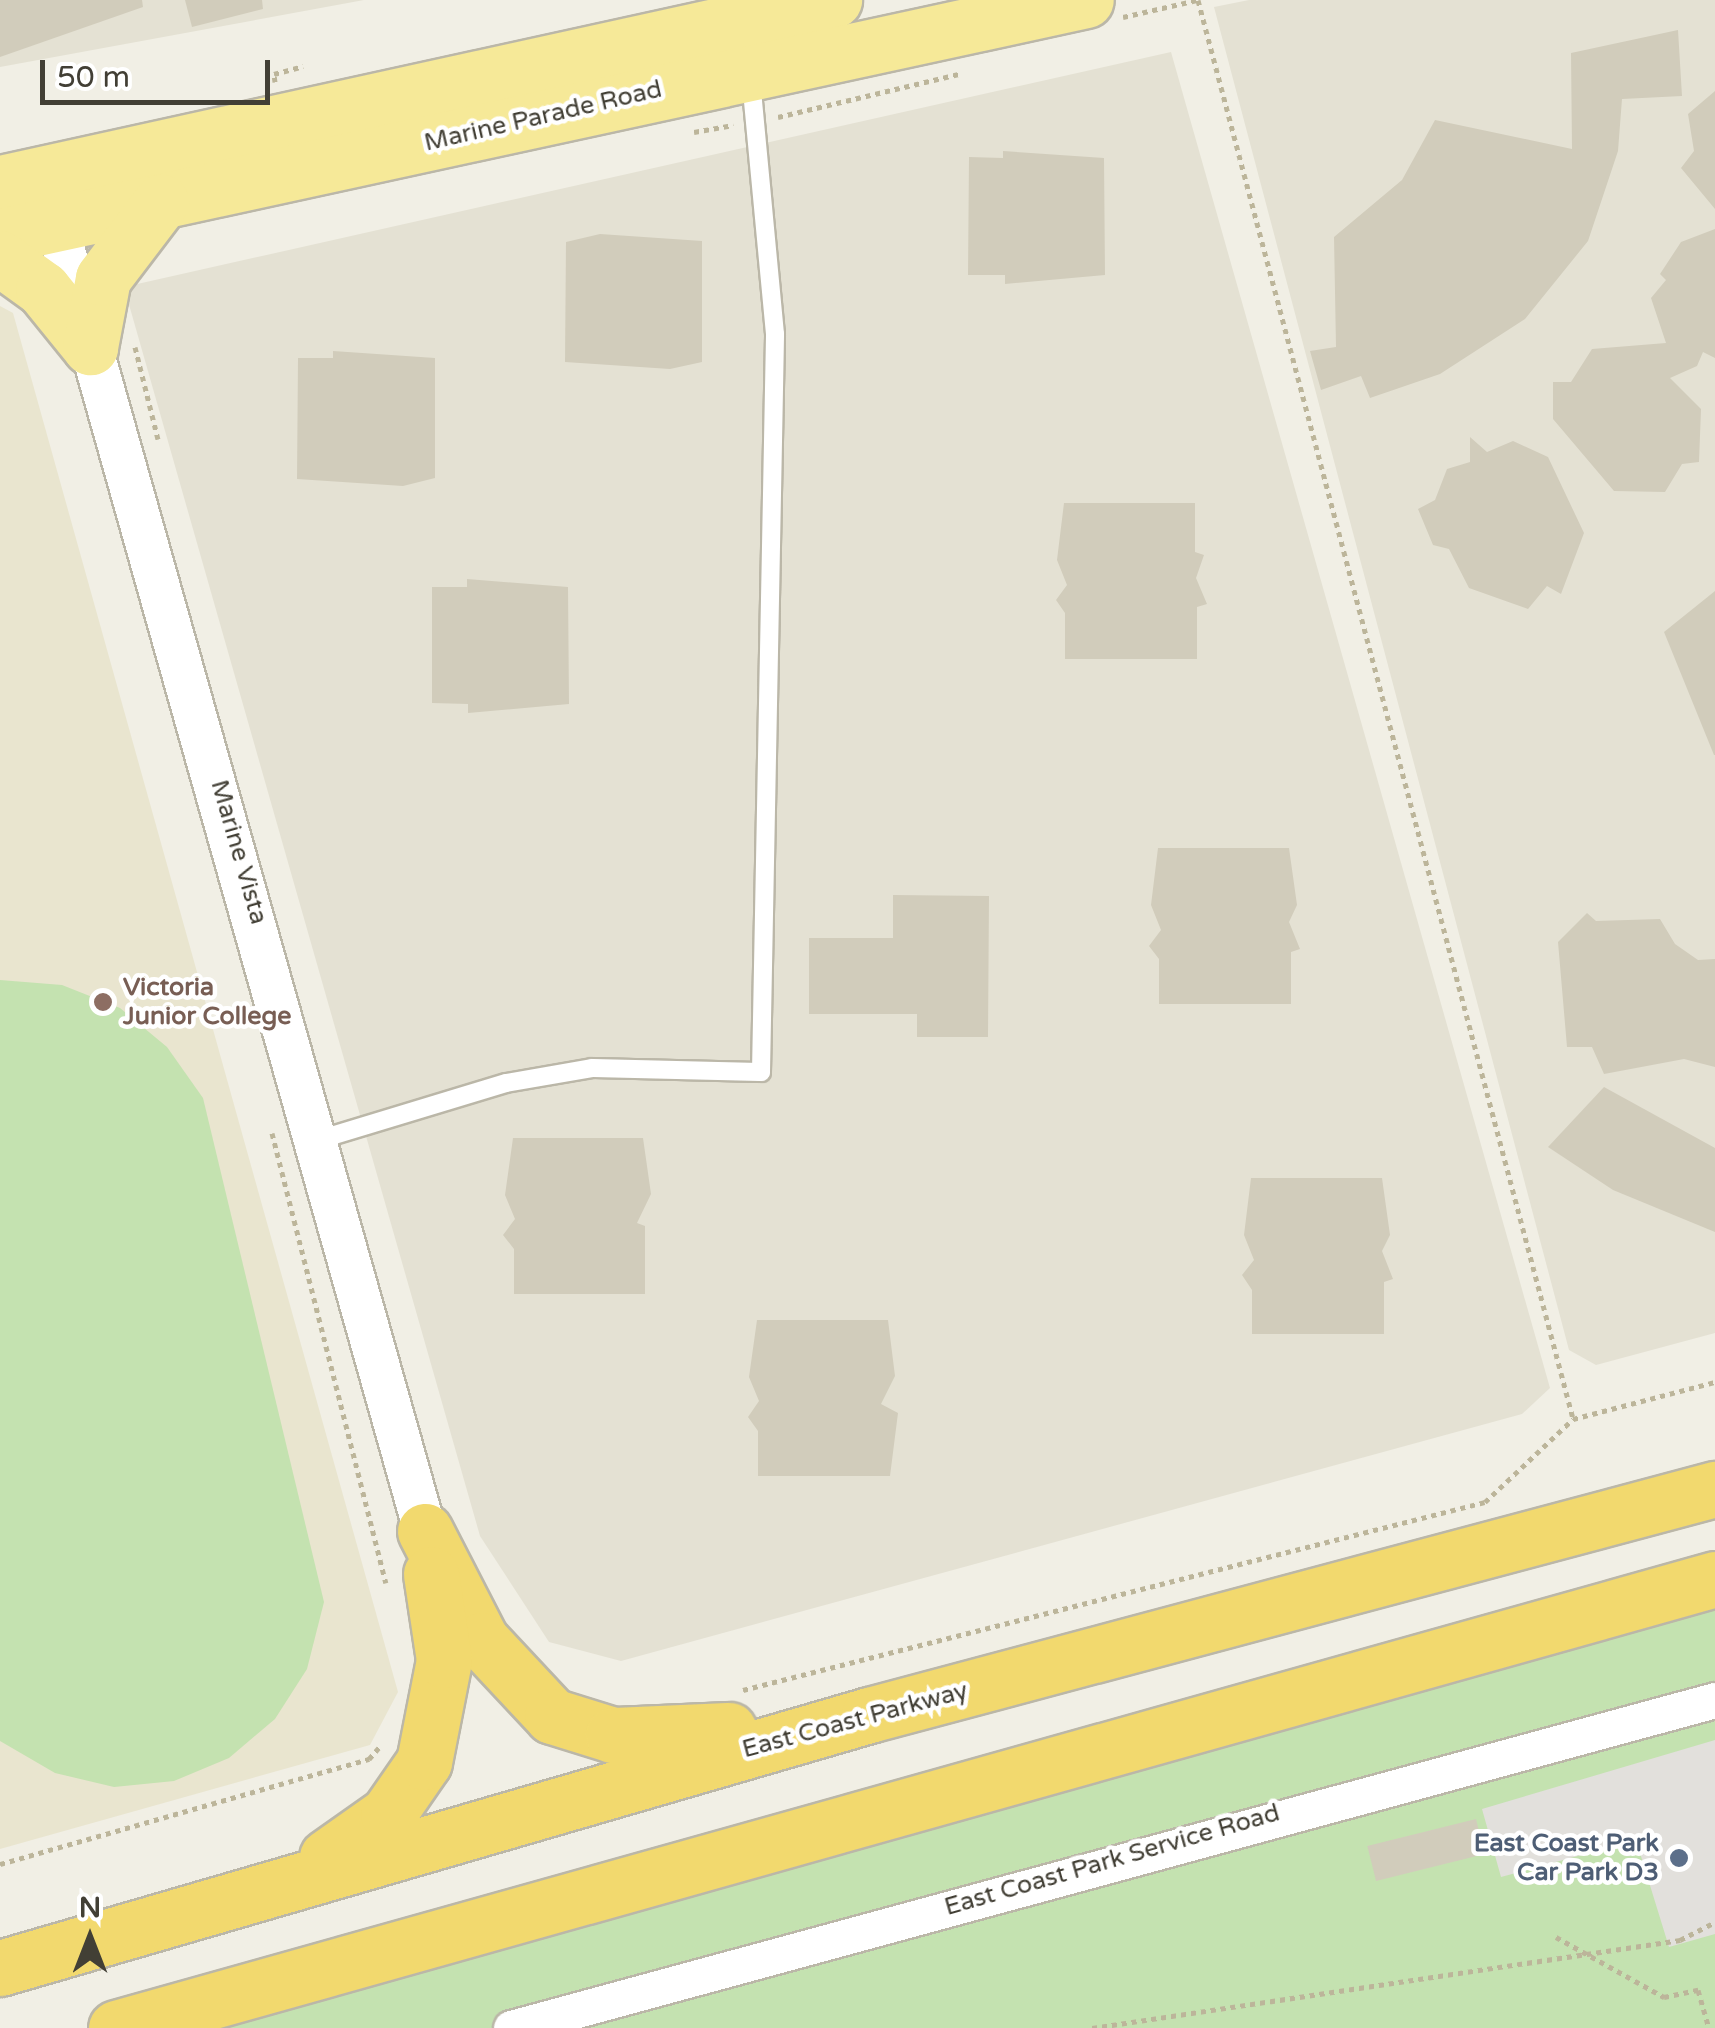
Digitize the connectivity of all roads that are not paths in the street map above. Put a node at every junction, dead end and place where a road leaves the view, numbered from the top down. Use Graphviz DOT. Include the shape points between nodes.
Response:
graph roads {
  1 [pos="834,0"];
  2 [pos="1086,0"];
  3 [pos="749,70"];
  4 [pos="33,195"];
  5 [pos="161,202"];
  6 [pos="0,236"];
  7 [pos="0,258"];
  8 [pos="112,341"];
  9 [pos="318,1140"];
  10 [pos="1715,1488"];
  11 [pos="425,1531"];
  12 [pos="1715,1579"];
  13 [pos="1715,1700"];
  14 [pos="868,1715"];
  15 [pos="280,1886"];
  16 [pos="0,1968"];
  17 [pos="116,2028"];
  18 [pos="511,2028"];
  1 -- 4 [label="main road, Marine Parade Road"];
  2 -- 3 [label="main road, Marine Parade Road"];
  3 -- 5 [label="main road, Marine Parade Road"];
  3 -- 9 [label="lane" via="775,334 761,1072 592,1068 472,1092"];
  4 -- 5 [label="main road, Marine Parade Road"];
  4 -- 6 [label="main road, Marine Parade Road"];
  4 -- 8 [label="street, Marine Vista"];
  5 -- 8 [label="main road" via="103,278"];
  7 -- 8 [label="main road"];
  8 -- 9 [label="street, Marine Vista"];
  9 -- 11 [label="street, Marine Vista"];
  10 -- 14 [label="highway, East Coast Parkway"];
  11 -- 14 [label="highway" via="481,1640 552,1716 613,1735 668,1737"];
  11 -- 15 [label="highway" via="444,1660 424,1762 388,1814"];
  12 -- 17 [label="highway"];
  13 -- 18 [label="street, East Coast Park Service Road" via="1485,1755"];
  14 -- 15 [label="highway, East Coast Parkway"];
  15 -- 16 [label="highway, East Coast Parkway"];
}
